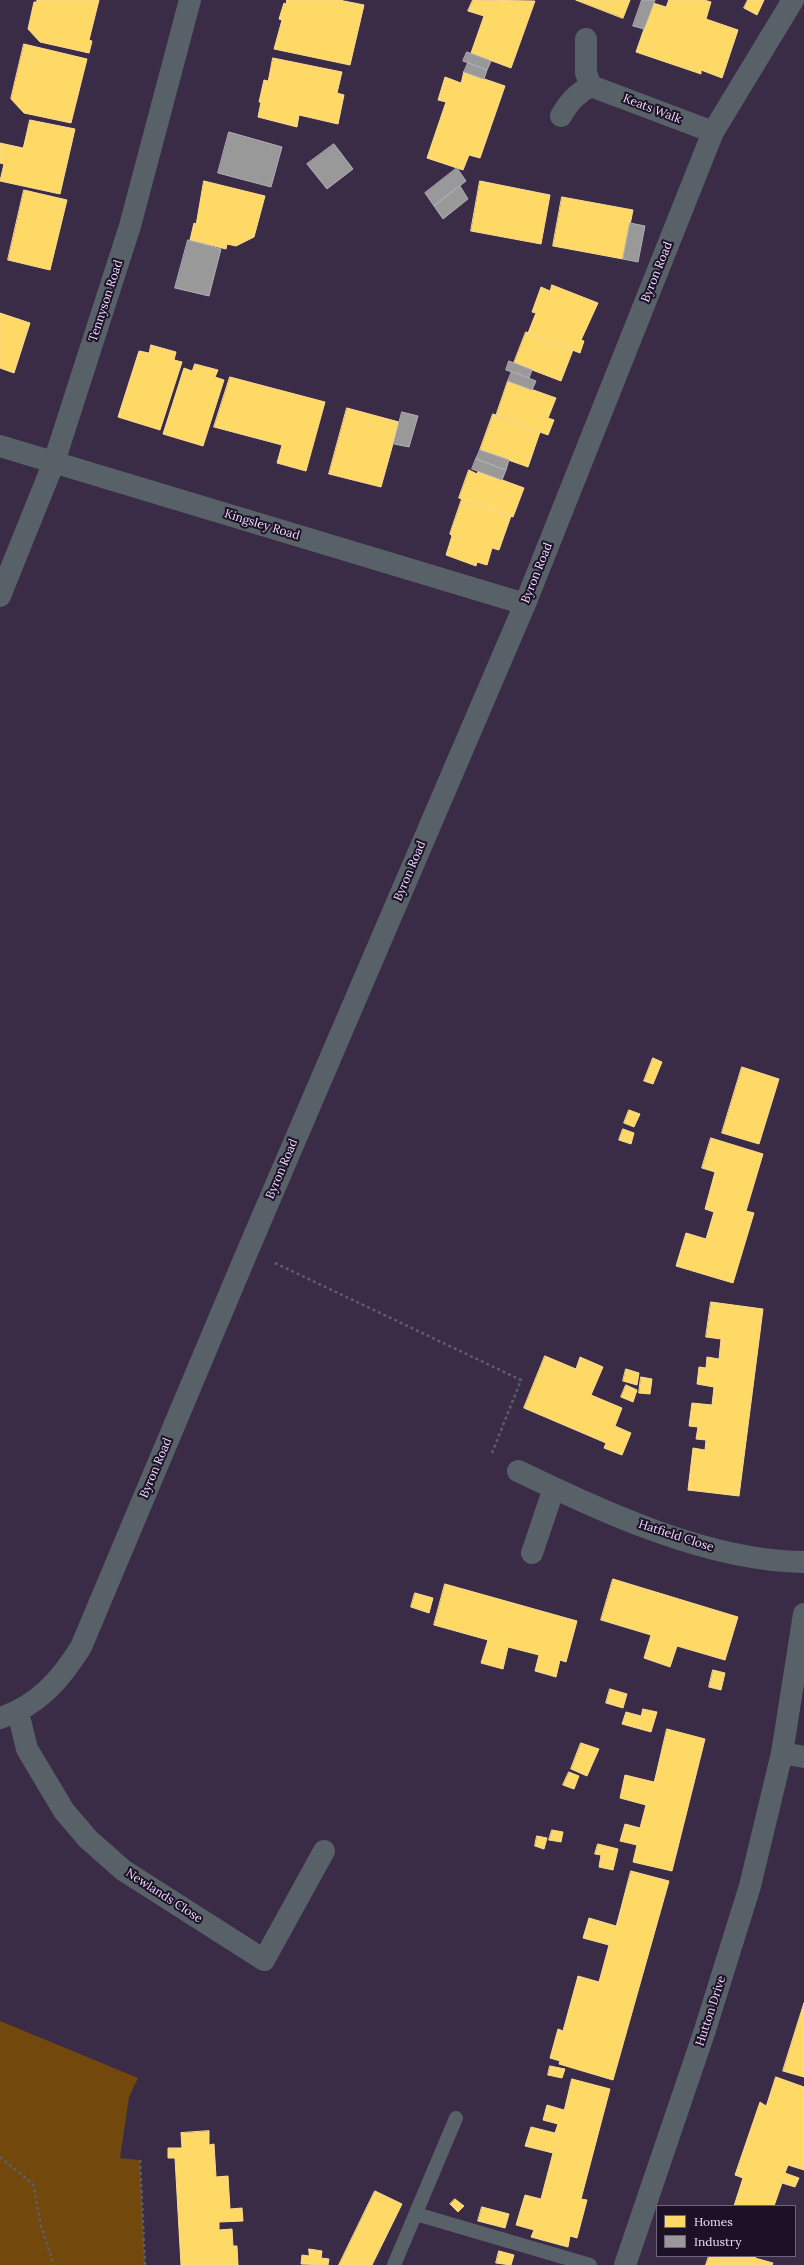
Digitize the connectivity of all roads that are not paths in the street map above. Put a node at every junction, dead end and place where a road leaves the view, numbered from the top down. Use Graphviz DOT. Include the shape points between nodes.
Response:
graph roads {
  1 [pos="190,0"];
  2 [pos="793,0"];
  3 [pos="586,39"];
  4 [pos="591,86"];
  5 [pos="561,116"];
  6 [pos="713,132"];
  7 [pos="0,446"];
  8 [pos="54,462"];
  9 [pos="0,596"];
  10 [pos="524,604"];
  11 [pos="518,1471"];
  12 [pos="554,1488"];
  13 [pos="532,1553"];
  14 [pos="804,1562"];
  15 [pos="804,1614"];
  16 [pos="9,1715"];
  17 [pos="782,1753"];
  18 [pos="804,1757"];
  19 [pos="324,1851"];
  20 [pos="456,2118"];
  21 [pos="416,2214"];
  22 [pos="394,2265"];
  23 [pos="590,2265"];
  24 [pos="625,2265"];
  1 -- 8 [label="street, Tennyson Road" via="130,226"];
  2 -- 6 [label="street, Byron Road"];
  3 -- 4 [label="street" via="586,73"];
  4 -- 5 [label="street" via="570,101"];
  4 -- 6 [label="street, Keats Walk"];
  6 -- 10 [label="street, Byron Road"];
  7 -- 8 [label="street, Kingsley Road"];
  8 -- 9 [label="street, Tennyson Road"];
  8 -- 10 [label="street, Kingsley Road"];
  10 -- 16 [label="street, Byron Road" via="248,1250 82,1647 65,1673 44,1694"];
  11 -- 12 [label="street, Hatfield Close"];
  12 -- 13 [label="street"];
  12 -- 14 [label="street, Hatfield Close" via="638,1523 703,1546 748,1558"];
  15 -- 17 [label="street, Hutton Drive"];
  16 -- 19 [label="street, Newlands Close" via="64,1811 88,1839 123,1870 264,1960"];
  17 -- 18 [label="street"];
  17 -- 24 [label="street, Hutton Drive" via="750,1886 705,2030"];
  20 -- 21 [label="lane"];
  21 -- 22 [label="lane"];
  21 -- 23 [label="lane"];
}
